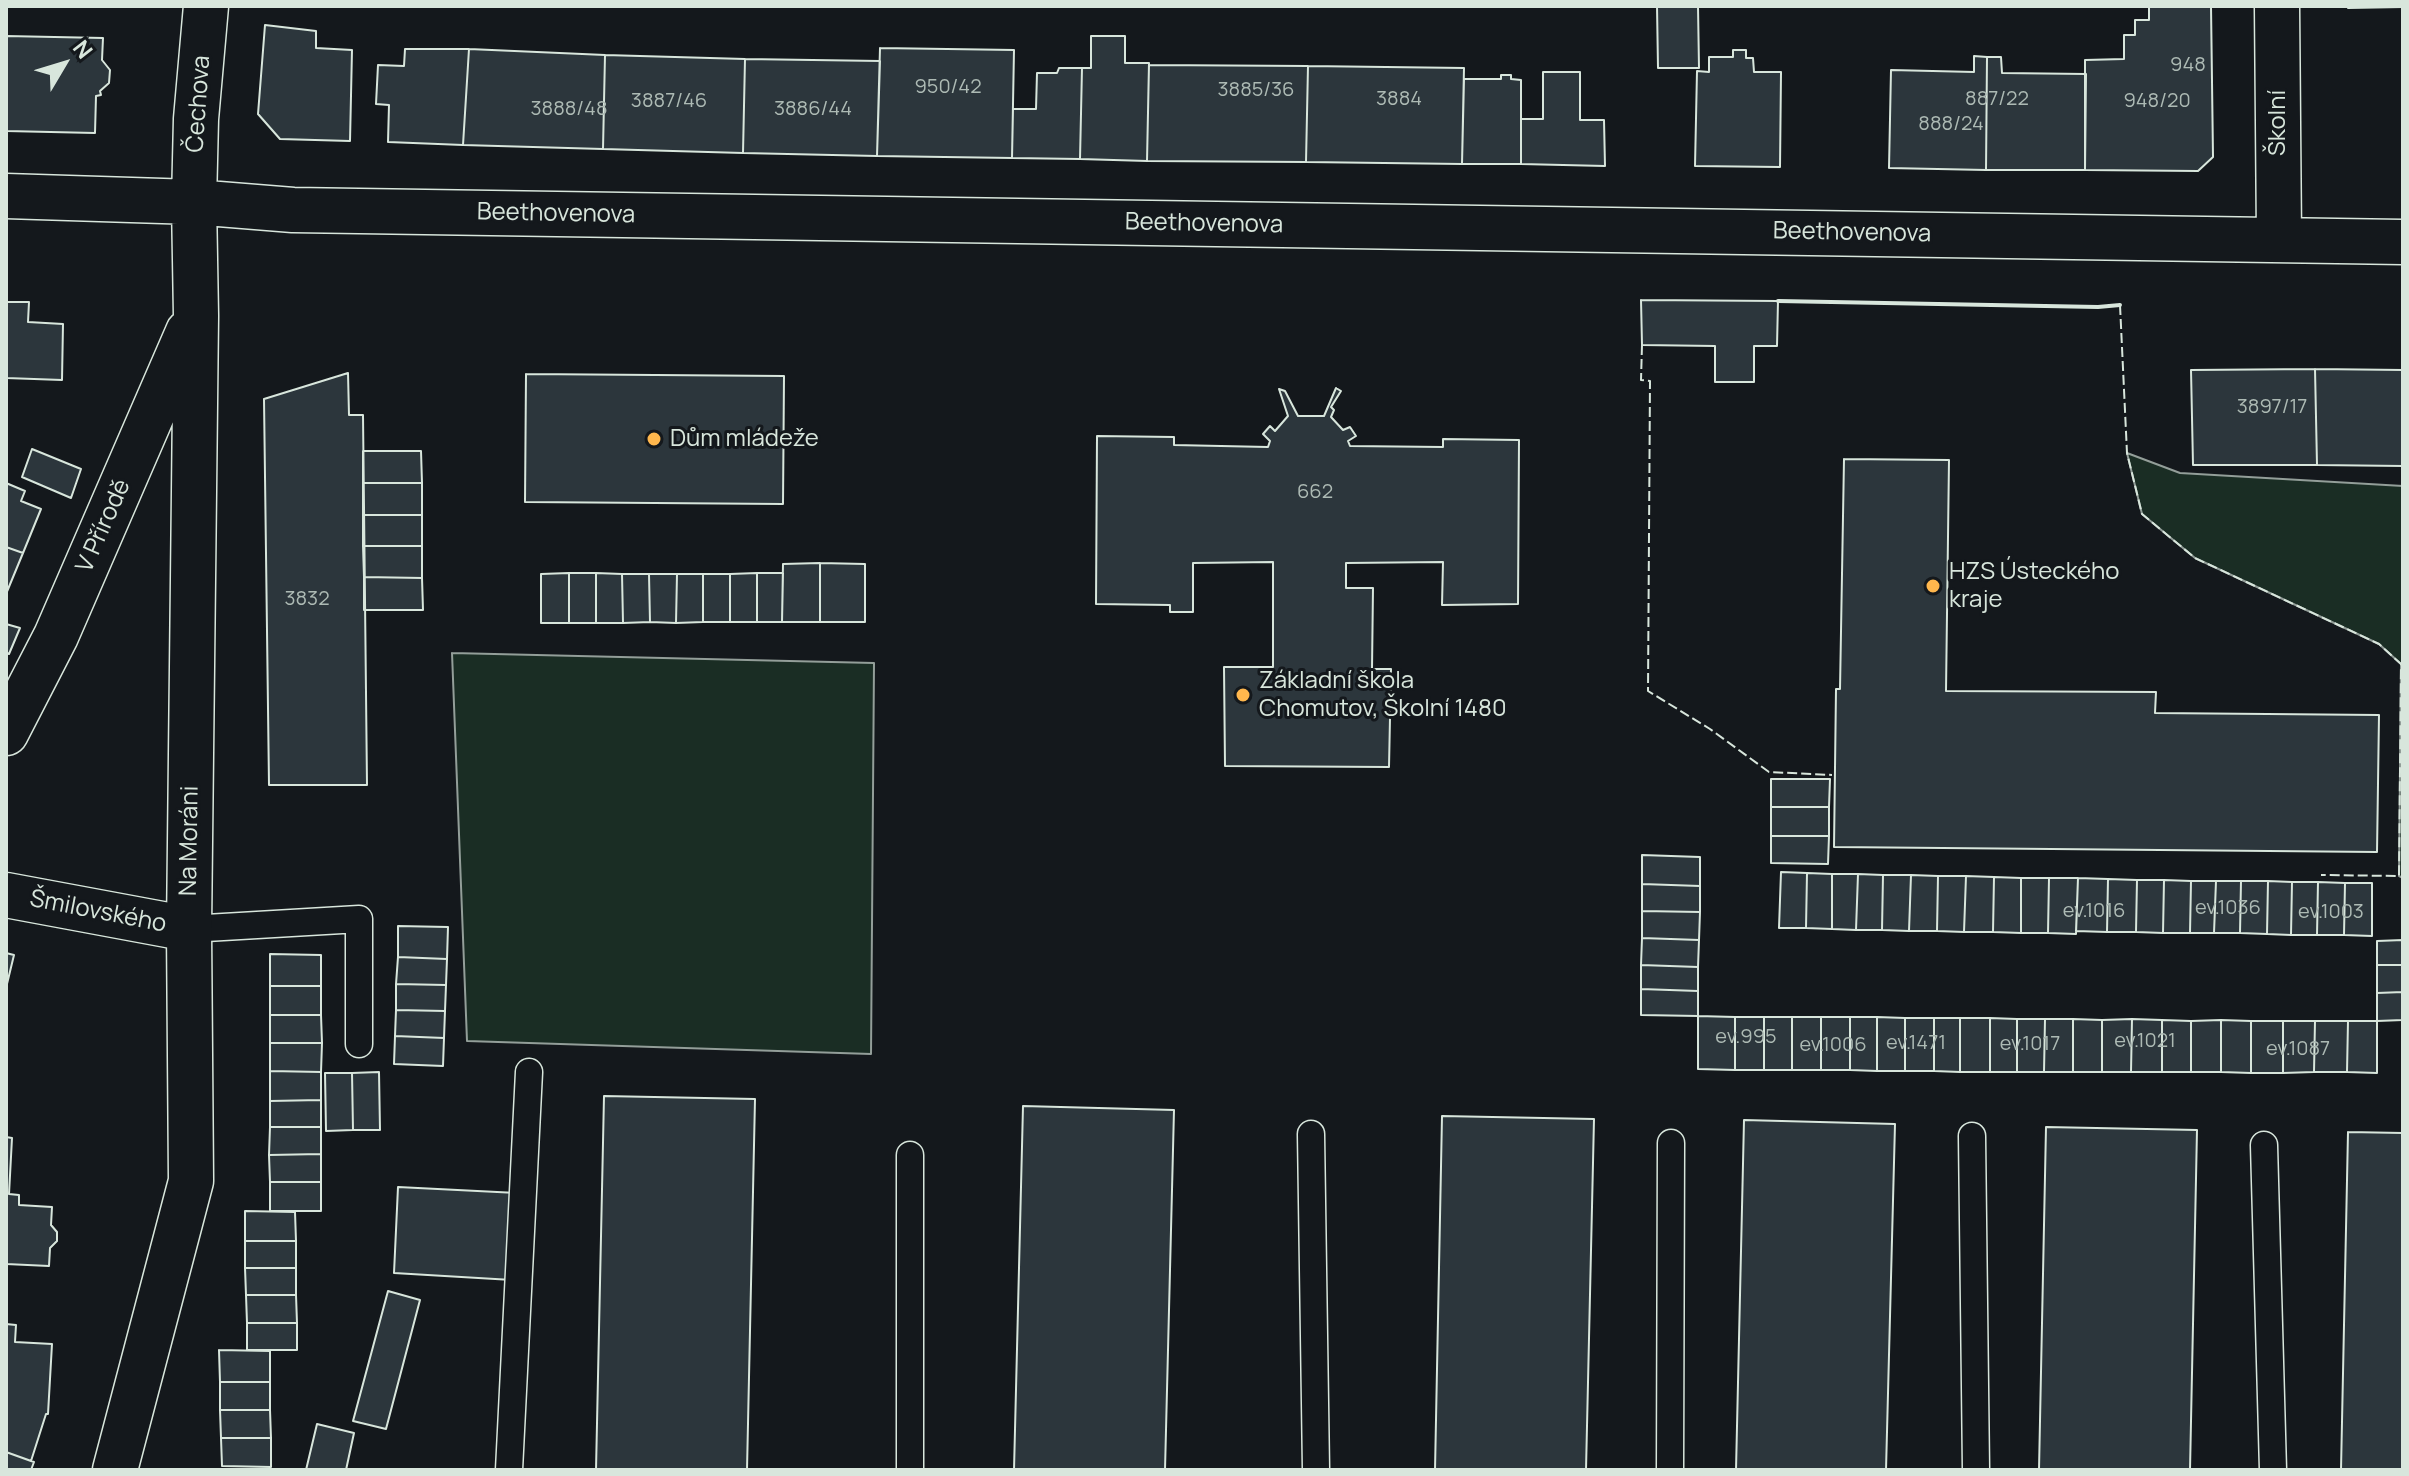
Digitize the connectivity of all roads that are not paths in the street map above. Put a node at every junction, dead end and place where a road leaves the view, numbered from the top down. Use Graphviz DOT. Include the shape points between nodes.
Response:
graph roads {
  1 [pos="206,6"];
  2 [pos="2277,6"];
  3 [pos="6,196"];
  4 [pos="194,202"];
  5 [pos="2279,239"];
  6 [pos="2403,242"];
  7 [pos="196,316"];
  8 [pos="6,733"];
  9 [pos="6,895"];
  10 [pos="189,929"];
  11 [pos="359,1044"];
  12 [pos="529,1072"];
  13 [pos="1311,1134"];
  14 [pos="1972,1136"];
  15 [pos="1671,1143"];
  16 [pos="2264,1145"];
  17 [pos="910,1155"];
  18 [pos="115,1470"];
  19 [pos="509,1470"];
  20 [pos="910,1470"];
  21 [pos="1316,1470"];
  22 [pos="1670,1470"];
  23 [pos="1976,1470"];
  24 [pos="2273,1470"];
  1 -- 4 [label="street, Čechova"];
  2 -- 5 [label="street, Školní"];
  3 -- 4 [label="street, Beethovenova"];
  4 -- 5 [label="street, Beethovenova" via="293,210"];
  4 -- 7 [label="street, Na Moráni"];
  5 -- 6 [label="street, Beethovenova"];
  7 -- 8 [label="street, V Přírodě" via="56,636"];
  7 -- 10 [label="street, Na Moráni"];
  9 -- 10 [label="street, Šmilovského"];
  10 -- 11 [label="lane" via="359,919"];
  10 -- 18 [label="street, Na Moráni" via="191,1181"];
  12 -- 19 [label="lane"];
  13 -- 21 [label="lane"];
  14 -- 23 [label="lane"];
  15 -- 22 [label="lane"];
  16 -- 24 [label="lane"];
  17 -- 20 [label="lane"];
}
